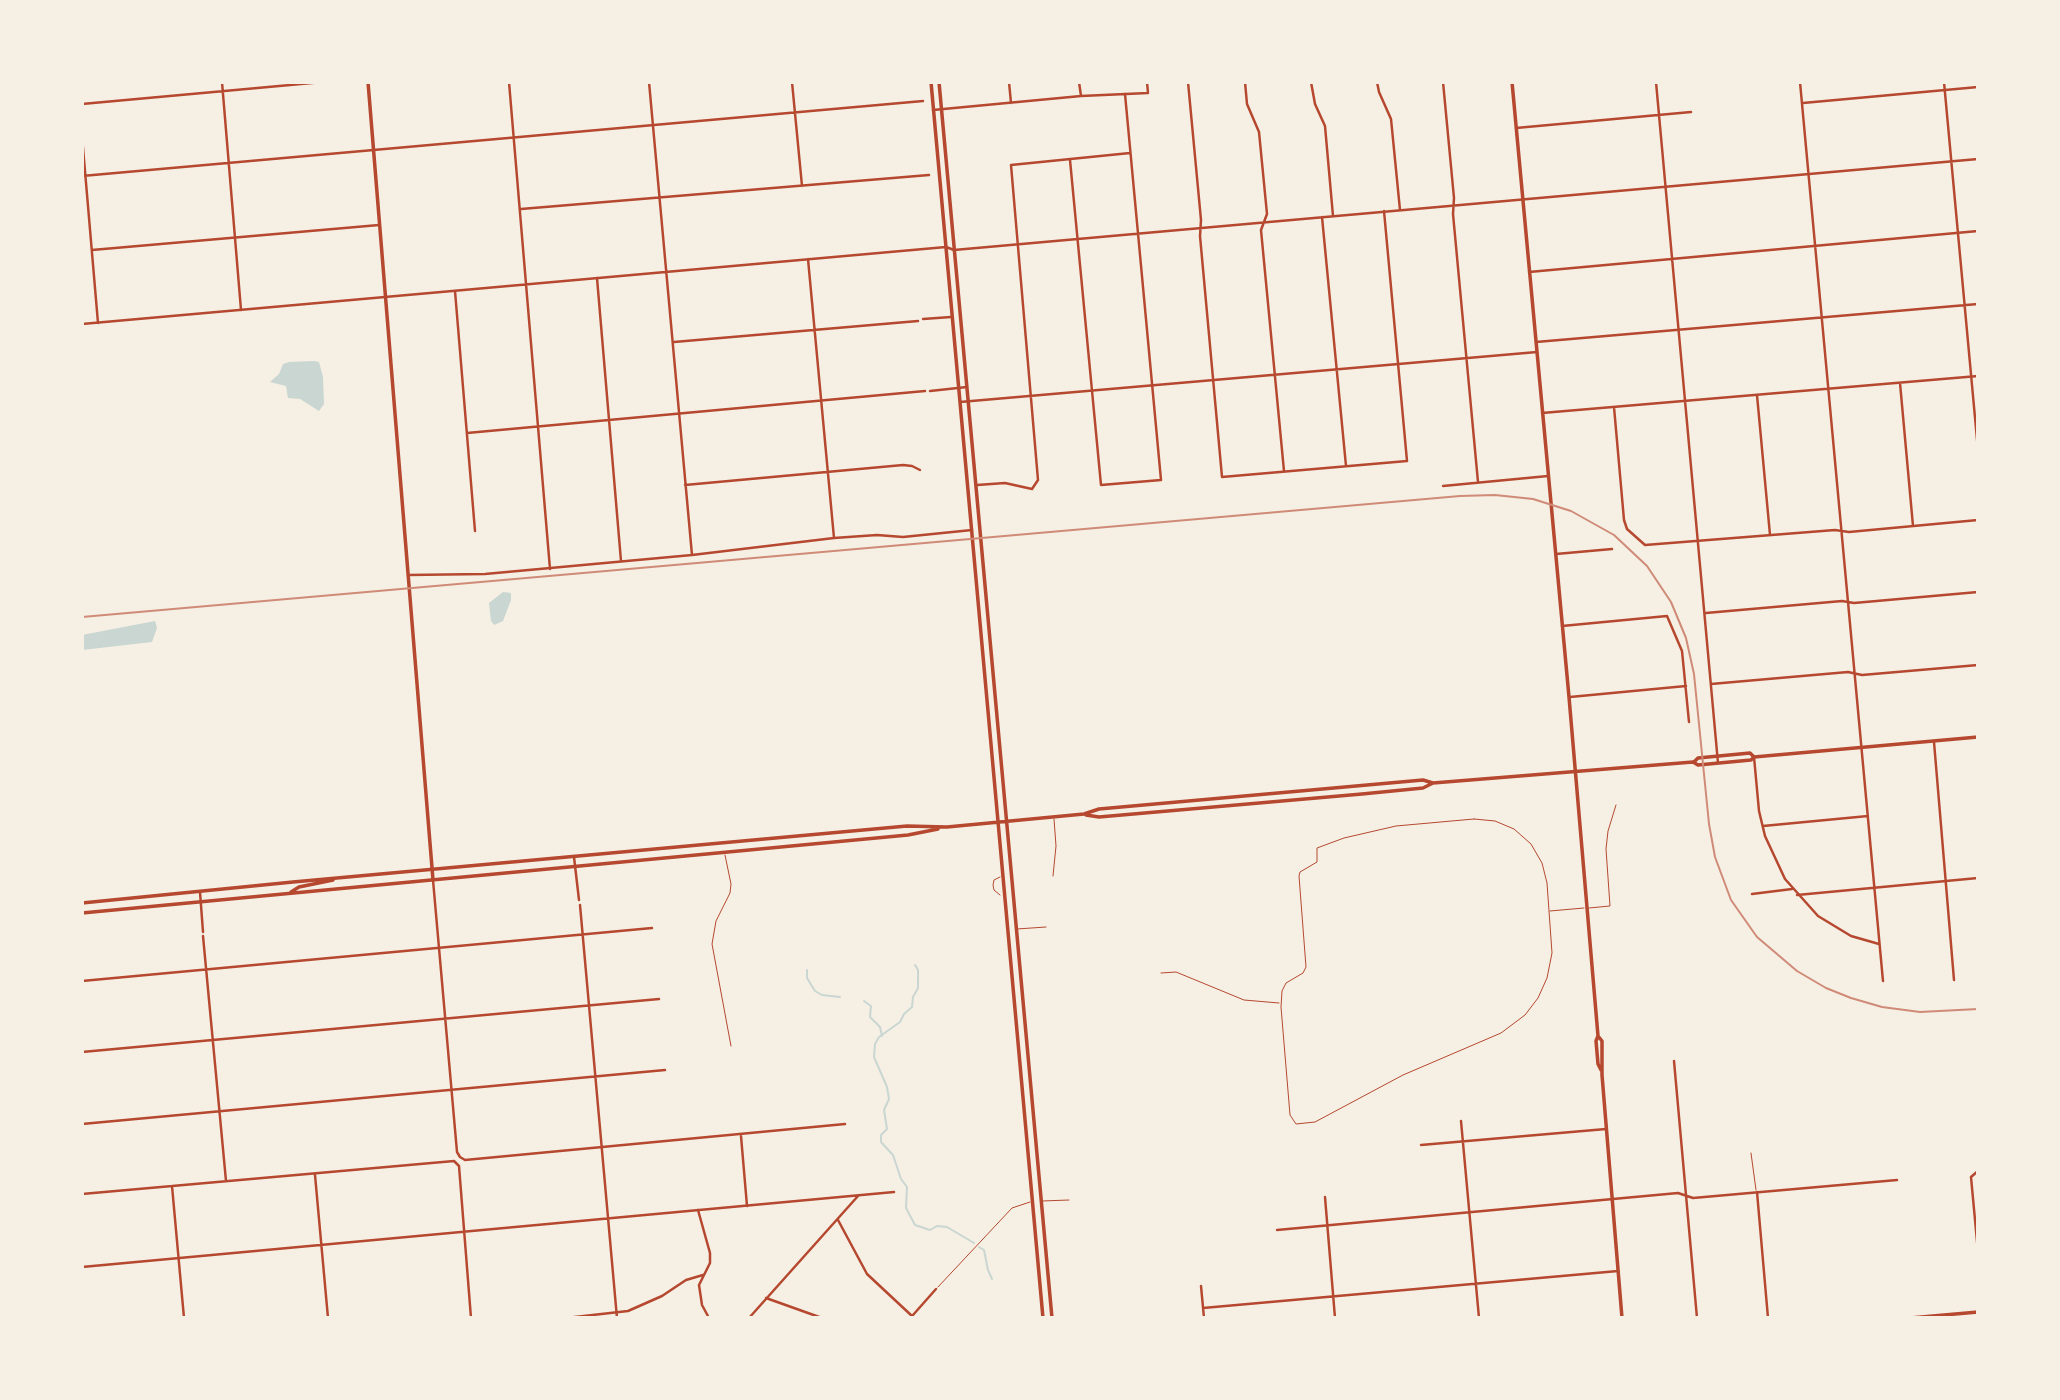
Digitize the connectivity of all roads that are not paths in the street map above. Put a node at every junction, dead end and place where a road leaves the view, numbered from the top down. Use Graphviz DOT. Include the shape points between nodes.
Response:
graph roads {
  1 [pos="222,82"];
  2 [pos="323,82"];
  3 [pos="368,82"];
  4 [pos="509,82"];
  5 [pos="649,82"];
  6 [pos="792,82"];
  7 [pos="930,82"];
  8 [pos="939,82"];
  9 [pos="1009,82"];
  10 [pos="1079,82"];
  11 [pos="1147,82"];
  12 [pos="1188,82"];
  13 [pos="1245,82"];
  14 [pos="1311,82"];
  15 [pos="1377,82"];
  16 [pos="1443,82"];
  17 [pos="1512,82"];
  18 [pos="1656,82"];
  19 [pos="1800,82"];
  20 [pos="1944,82"];
  21 [pos="1978,87"];
  22 [pos="1945,90"];
  23 [pos="223,91"];
  24 [pos="1125,94"];
  25 [pos="1081,96"];
  26 [pos="923,101"];
  27 [pos="1011,103"];
  28 [pos="1802,103"];
  29 [pos="82,104"];
  30 [pos="933,110"];
  31 [pos="942,110"];
  32 [pos="795,112"];
  33 [pos="1691,112"];
  34 [pos="1659,115"];
  35 [pos="653,125"];
  36 [pos="1516,128"];
  37 [pos="82,136"];
  38 [pos="514,138"];
  39 [pos="374,150"];
  40 [pos="1130,153"];
  41 [pos="1978,159"];
  42 [pos="1070,160"];
  43 [pos="1951,161"];
  44 [pos="229,163"];
  45 [pos="1809,174"];
  46 [pos="929,175"];
  47 [pos="84,176"];
  48 [pos="802,186"];
  49 [pos="1665,186"];
  50 [pos="660,197"];
  51 [pos="1523,199"];
  52 [pos="1453,205"];
  53 [pos="520,209"];
  54 [pos="1399,210"];
  55 [pos="1384,211"];
  56 [pos="1333,216"];
  57 [pos="1322,217"];
  58 [pos="1264,222"];
  59 [pos="379,225"];
  60 [pos="1200,228"];
  61 [pos="1978,232"];
  62 [pos="1138,233"];
  63 [pos="1958,233"];
  64 [pos="235,237"];
  65 [pos="1078,239"];
  66 [pos="1018,244"];
  67 [pos="1815,246"];
  68 [pos="946,247"];
  69 [pos="92,250"];
  70 [pos="954,250"];
  71 [pos="808,259"];
  72 [pos="1672,259"];
  73 [pos="666,272"];
  74 [pos="1529,272"];
  75 [pos="597,278"];
  76 [pos="526,284"];
  77 [pos="455,291"];
  78 [pos="386,297"];
  79 [pos="1978,304"];
  80 [pos="1965,305"];
  81 [pos="241,310"];
  82 [pos="952,317"];
  83 [pos="1822,317"];
  84 [pos="923,320"];
  85 [pos="918,321"];
  86 [pos="98,323"];
  87 [pos="82,324"];
  88 [pos="815,330"];
  89 [pos="1679,330"];
  90 [pos="673,342"];
  91 [pos="1536,342"];
  92 [pos="1537,352"];
  93 [pos="1466,358"];
  94 [pos="1399,364"];
  95 [pos="1336,369"];
  96 [pos="1275,375"];
  97 [pos="1978,376"];
  98 [pos="1971,377"];
  99 [pos="1213,381"];
  100 [pos="1900,383"];
  101 [pos="1152,386"];
  102 [pos="967,387"];
  103 [pos="959,388"];
  104 [pos="1829,389"];
  105 [pos="1091,392"];
  106 [pos="1757,395"];
  107 [pos="1032,397"];
  108 [pos="821,400"];
  109 [pos="968,401"];
  110 [pos="1685,401"];
  111 [pos="960,402"];
  112 [pos="1614,407"];
  113 [pos="1542,413"];
  114 [pos="679,414"];
  115 [pos="608,420"];
  116 [pos="538,426"];
  117 [pos="467,433"];
  118 [pos="1978,450"];
  119 [pos="973,451"];
  120 [pos="965,452"];
  121 [pos="1346,466"];
  122 [pos="920,470"];
  123 [pos="1284,471"];
  124 [pos="828,472"];
  125 [pos="1548,476"];
  126 [pos="1478,482"];
  127 [pos="685,485"];
  128 [pos="976,485"];
  129 [pos="1443,486"];
  130 [pos="1978,520"];
  131 [pos="1913,526"];
  132 [pos="972,530"];
  133 [pos="475,531"];
  134 [pos="1841,531"];
  135 [pos="1770,535"];
  136 [pos="834,538"];
  137 [pos="1699,542"];
  138 [pos="1612,549"];
  139 [pos="1555,554"];
  140 [pos="692,555"];
  141 [pos="621,561"];
  142 [pos="550,569"];
  143 [pos="408,575"];
  144 [pos="1978,592"];
  145 [pos="1847,602"];
  146 [pos="1705,613"];
  147 [pos="1562,626"];
  148 [pos="1978,665"];
  149 [pos="1854,674"];
  150 [pos="1711,684"];
  151 [pos="1686,687"];
  152 [pos="1569,697"];
  153 [pos="1689,722"];
  154 [pos="1978,737"];
  155 [pos="1934,742"];
  156 [pos="1862,748"];
  157 [pos="1717,756"];
  158 [pos="1754,757"];
  159 [pos="1693,762"];
  160 [pos="1718,763"];
  161 [pos="1575,772"];
  162 [pos="1433,783"];
  163 [pos="1616,804"];
  164 [pos="1084,814"];
  165 [pos="1868,816"];
  166 [pos="1053,817"];
  167 [pos="1007,821"];
  168 [pos="998,822"];
  169 [pos="1762,826"];
  170 [pos="947,827"];
  171 [pos="725,852"];
  172 [pos="574,857"];
  173 [pos="575,866"];
  174 [pos="432,870"];
  175 [pos="1003,876"];
  176 [pos="1012,876"];
  177 [pos="1053,876"];
  178 [pos="335,878"];
  179 [pos="1978,878"];
  180 [pos="433,880"];
  181 [pos="1946,881"];
  182 [pos="1874,887"];
  183 [pos="1791,889"];
  184 [pos="200,892"];
  185 [pos="290,893"];
  186 [pos="1752,894"];
  187 [pos="1000,895"];
  188 [pos="1797,895"];
  189 [pos="579,900"];
  190 [pos="201,902"];
  191 [pos="82,903"];
  192 [pos="580,905"];
  193 [pos="1587,908"];
  194 [pos="1550,911"];
  195 [pos="82,913"];
  196 [pos="1046,927"];
  197 [pos="652,928"];
  198 [pos="1017,929"];
  199 [pos="1008,930"];
  200 [pos="583,934"];
  201 [pos="1880,944"];
  202 [pos="439,948"];
  203 [pos="206,970"];
  204 [pos="1161,973"];
  205 [pos="1955,980"];
  206 [pos="82,981"];
  207 [pos="1883,981"];
  208 [pos="659,999"];
  209 [pos="1281,1002"];
  210 [pos="588,1005"];
  211 [pos="445,1018"];
  212 [pos="213,1040"];
  213 [pos="731,1046"];
  214 [pos="82,1052"];
  215 [pos="1674,1061"];
  216 [pos="665,1070"];
  217 [pos="594,1076"];
  218 [pos="452,1090"];
  219 [pos="220,1111"];
  220 [pos="1461,1121"];
  221 [pos="82,1124"];
  222 [pos="845,1124"];
  223 [pos="1606,1129"];
  224 [pos="741,1135"];
  225 [pos="1463,1141"];
  226 [pos="1421,1145"];
  227 [pos="601,1147"];
  228 [pos="1752,1153"];
  229 [pos="1978,1171"];
  230 [pos="315,1173"];
  231 [pos="1896,1180"];
  232 [pos="226,1181"];
  233 [pos="172,1186"];
  234 [pos="894,1192"];
  235 [pos="1757,1192"];
  236 [pos="82,1194"];
  237 [pos="1686,1195"];
  238 [pos="858,1196"];
  239 [pos="1325,1197"];
  240 [pos="1612,1199"];
  241 [pos="1069,1200"];
  242 [pos="1041,1201"];
  243 [pos="1033,1202"];
  244 [pos="747,1206"];
  245 [pos="698,1210"];
  246 [pos="1469,1213"];
  247 [pos="608,1219"];
  248 [pos="838,1220"];
  249 [pos="1327,1225"];
  250 [pos="1277,1230"];
  251 [pos="464,1232"];
  252 [pos="322,1245"];
  253 [pos="1978,1252"];
  254 [pos="178,1258"];
  255 [pos="82,1267"];
  256 [pos="1618,1271"];
  257 [pos="703,1275"];
  258 [pos="1476,1284"];
  259 [pos="1201,1286"];
  260 [pos="936,1289"];
  261 [pos="1334,1296"];
  262 [pos="766,1298"];
  263 [pos="1203,1308"];
  264 [pos="1978,1312"];
  265 [pos="616,1316"];
  266 [pos="911,1317"];
  267 [pos="184,1318"];
  268 [pos="328,1318"];
  269 [pos="471,1318"];
  270 [pos="566,1318"];
  271 [pos="709,1318"];
  272 [pos="749,1318"];
  273 [pos="822,1318"];
  274 [pos="1043,1318"];
  275 [pos="1052,1318"];
  276 [pos="1204,1318"];
  277 [pos="1335,1318"];
  278 [pos="1479,1318"];
  279 [pos="1622,1318"];
  280 [pos="1697,1318"];
  281 [pos="1768,1318"];
  282 [pos="1910,1318"];
  1 -- 23 [label="street"];
  2 -- 23 [label="street"];
  3 -- 39 [label="main road"];
  4 -- 38 [label="street"];
  5 -- 35 [label="street"];
  6 -- 32 [label="street"];
  7 -- 30 [label="main road"];
  8 -- 31 [label="main road"];
  9 -- 27 [label="street"];
  10 -- 25 [label="street"];
  11 -- 24 [label="street" via="1148,93"];
  12 -- 60 [label="street"];
  13 -- 58 [label="street" via="1247,104 1259,132"];
  14 -- 56 [label="street" via="1325,126"];
  15 -- 54 [label="street" via="1391,119"];
  16 -- 52 [label="street"];
  17 -- 36 [label="main road"];
  18 -- 34 [label="street"];
  19 -- 28 [label="street"];
  20 -- 22 [label="street"];
  21 -- 22 [label="street"];
  22 -- 28 [label="street"];
  22 -- 43 [label="street"];
  23 -- 29 [label="street"];
  23 -- 44 [label="street"];
  24 -- 25 [label="street"];
  24 -- 40 [label="street"];
  25 -- 27 [label="street"];
  26 -- 32 [label="street"];
  27 -- 31 [label="street"];
  28 -- 45 [label="street"];
  30 -- 31 [label="street"];
  30 -- 68 [label="main road"];
  31 -- 70 [label="main road"];
  32 -- 35 [label="street"];
  32 -- 48 [label="street"];
  33 -- 34 [label="street"];
  34 -- 36 [label="street"];
  34 -- 49 [label="street"];
  35 -- 38 [label="street"];
  35 -- 50 [label="street"];
  36 -- 51 [label="main road"];
  37 -- 47 [label="street"];
  38 -- 39 [label="street"];
  38 -- 53 [label="street"];
  39 -- 44 [label="street"];
  39 -- 59 [label="main road"];
  40 -- 42 [label="street"];
  40 -- 62 [label="street"];
  41 -- 43 [label="street"];
  42 -- 65 [label="street"];
  42 -- 66 [label="street" via="1011,165"];
  43 -- 45 [label="street"];
  43 -- 63 [label="street"];
  44 -- 47 [label="street"];
  44 -- 64 [label="street"];
  45 -- 49 [label="street"];
  45 -- 67 [label="street"];
  46 -- 48 [label="street"];
  47 -- 69 [label="street"];
  48 -- 50 [label="street"];
  49 -- 51 [label="street"];
  49 -- 72 [label="street"];
  50 -- 53 [label="street"];
  50 -- 73 [label="street"];
  51 -- 52 [label="street"];
  51 -- 74 [label="main road"];
  52 -- 54 [label="street"];
  52 -- 93 [label="street"];
  53 -- 76 [label="street"];
  54 -- 55 [label="street"];
  55 -- 56 [label="street"];
  55 -- 94 [label="street"];
  56 -- 57 [label="street"];
  57 -- 58 [label="street"];
  57 -- 95 [label="street"];
  58 -- 60 [label="street"];
  58 -- 96 [label="street" via="1261,230"];
  59 -- 64 [label="street"];
  59 -- 78 [label="main road"];
  60 -- 62 [label="street"];
  60 -- 99 [label="street"];
  61 -- 63 [label="street"];
  62 -- 65 [label="street"];
  62 -- 101 [label="street"];
  63 -- 67 [label="street"];
  63 -- 80 [label="street"];
  64 -- 69 [label="street"];
  64 -- 81 [label="street"];
  65 -- 66 [label="street"];
  65 -- 105 [label="street"];
  66 -- 70 [label="street"];
  66 -- 107 [label="street"];
  67 -- 72 [label="street"];
  67 -- 83 [label="street"];
  68 -- 70 [label="street"];
  68 -- 71 [label="street"];
  68 -- 82 [label="main road"];
  69 -- 86 [label="street"];
  70 -- 102 [label="main road"];
  71 -- 73 [label="street"];
  71 -- 88 [label="street"];
  72 -- 74 [label="street"];
  72 -- 89 [label="street"];
  73 -- 75 [label="street"];
  73 -- 90 [label="street"];
  74 -- 91 [label="main road"];
  75 -- 76 [label="street"];
  75 -- 115 [label="street"];
  76 -- 77 [label="street"];
  76 -- 116 [label="street"];
  77 -- 78 [label="street"];
  77 -- 117 [label="street"];
  78 -- 81 [label="street"];
  78 -- 143 [label="main road"];
  79 -- 80 [label="street"];
  80 -- 83 [label="street"];
  80 -- 98 [label="street"];
  81 -- 86 [label="street"];
  82 -- 84 [label="street"];
  82 -- 103 [label="main road"];
  83 -- 89 [label="street"];
  83 -- 104 [label="street"];
  85 -- 88 [label="street"];
  86 -- 87 [label="street"];
  88 -- 90 [label="street"];
  88 -- 108 [label="street"];
  89 -- 91 [label="street"];
  89 -- 110 [label="street"];
  90 -- 114 [label="street"];
  91 -- 92 [label="main road"];
  92 -- 93 [label="street"];
  92 -- 113 [label="main road"];
  93 -- 94 [label="street"];
  93 -- 126 [label="street"];
  94 -- 95 [label="street"];
  94 -- 121 [label="street" via="1407,461"];
  95 -- 96 [label="street"];
  95 -- 121 [label="street"];
  96 -- 99 [label="street"];
  96 -- 123 [label="street"];
  97 -- 98 [label="street"];
  98 -- 100 [label="street"];
  98 -- 118 [label="street"];
  99 -- 101 [label="street"];
  99 -- 123 [label="street" via="1222,477"];
  100 -- 104 [label="street"];
  100 -- 131 [label="street"];
  101 -- 105 [label="street"];
  101 -- 105 [label="street" via="1161,480 1101,485"];
  102 -- 103 [label="street"];
  102 -- 109 [label="main road"];
  103 -- 108 [label="street"];
  103 -- 111 [label="main road"];
  104 -- 106 [label="street"];
  104 -- 134 [label="street"];
  105 -- 107 [label="street"];
  106 -- 110 [label="street"];
  106 -- 135 [label="street"];
  107 -- 109 [label="street"];
  107 -- 128 [label="street" via="1039,474 1035,488"];
  108 -- 114 [label="street"];
  108 -- 124 [label="street"];
  109 -- 111 [label="street"];
  109 -- 119 [label="main road"];
  110 -- 112 [label="street"];
  110 -- 137 [label="street"];
  111 -- 120 [label="main road"];
  112 -- 113 [label="street"];
  112 -- 137 [label="street" via="1626,526 1647,546"];
  113 -- 125 [label="main road"];
  114 -- 115 [label="street"];
  114 -- 127 [label="street"];
  115 -- 116 [label="street"];
  115 -- 141 [label="street"];
  116 -- 117 [label="street"];
  116 -- 142 [label="street"];
  117 -- 133 [label="street"];
  119 -- 120 [label="main road"];
  119 -- 128 [label="main road"];
  120 -- 132 [label="main road"];
  121 -- 123 [label="street"];
  122 -- 124 [label="street" via="903,465"];
  124 -- 127 [label="street"];
  124 -- 136 [label="street"];
  125 -- 126 [label="street"];
  125 -- 139 [label="main road"];
  126 -- 129 [label="street"];
  127 -- 140 [label="street"];
  128 -- 167 [label="main road"];
  130 -- 131 [label="street"];
  131 -- 134 [label="street"];
  132 -- 136 [label="street"];
  132 -- 168 [label="main road"];
  134 -- 135 [label="street"];
  134 -- 145 [label="street"];
  135 -- 137 [label="street"];
  136 -- 140 [label="street"];
  137 -- 146 [label="street"];
  138 -- 139 [label="street"];
  139 -- 147 [label="main road"];
  140 -- 141 [label="street"];
  141 -- 142 [label="street"];
  142 -- 143 [label="street"];
  143 -- 174 [label="main road"];
  144 -- 145 [label="street"];
  145 -- 146 [label="street"];
  145 -- 149 [label="street"];
  146 -- 150 [label="street"];
  147 -- 151 [label="street" via="1667,616 1682,651"];
  147 -- 152 [label="main road"];
  148 -- 149 [label="street"];
  149 -- 150 [label="street"];
  149 -- 156 [label="street"];
  150 -- 157 [label="street"];
  151 -- 152 [label="street"];
  151 -- 153 [label="street"];
  152 -- 161 [label="main road"];
  154 -- 155 [label="main road"];
  155 -- 156 [label="main road"];
  155 -- 181 [label="street"];
  156 -- 158 [label="main road"];
  156 -- 165 [label="street"];
  157 -- 158 [label="main road" via="1750,753"];
  157 -- 159 [label="main road"];
  157 -- 160 [label="street"];
  158 -- 160 [label="main road"];
  158 -- 169 [label="street"];
  159 -- 160 [label="main road"];
  159 -- 161 [label="main road"];
  161 -- 162 [label="main road"];
  161 -- 193 [label="main road"];
  162 -- 164 [label="main road" via="1423,780"];
  162 -- 164 [label="main road" via="1362,794 1099,817"];
  163 -- 193 [label="lane" via="1606,849 1610,906"];
  164 -- 166 [label="main road"];
  165 -- 169 [label="street"];
  165 -- 182 [label="street"];
  166 -- 167 [label="main road"];
  166 -- 177 [label="lane"];
  167 -- 168 [label="main road"];
  167 -- 176 [label="main road"];
  168 -- 170 [label="main road"];
  168 -- 175 [label="main road"];
  169 -- 183 [label="street"];
  170 -- 171 [label="main road" via="908,835"];
  170 -- 172 [label="main road" via="907,826"];
  171 -- 173 [label="main road"];
  171 -- 213 [label="lane" via="731,890 716,921 712,944"];
  172 -- 173 [label="street"];
  172 -- 174 [label="main road"];
  173 -- 180 [label="main road"];
  173 -- 189 [label="street"];
  174 -- 178 [label="main road"];
  174 -- 180 [label="main road"];
  175 -- 176 [label="lane"];
  175 -- 187 [label="lane" via="993,885"];
  175 -- 199 [label="main road"];
  176 -- 198 [label="main road"];
  178 -- 184 [label="main road"];
  178 -- 185 [label="main road"];
  179 -- 181 [label="street"];
  180 -- 185 [label="main road"];
  180 -- 202 [label="street"];
  181 -- 182 [label="street"];
  181 -- 205 [label="street"];
  182 -- 188 [label="street"];
  182 -- 201 [label="street"];
  183 -- 186 [label="street"];
  183 -- 188 [label="street"];
  184 -- 190 [label="street"];
  184 -- 191 [label="main road"];
  185 -- 190 [label="main road"];
  188 -- 201 [label="street" via="1839,930"];
  190 -- 195 [label="main road"];
  190 -- 203 [label="street"];
  192 -- 200 [label="street"];
  193 -- 194 [label="lane"];
  193 -- 223 [label="main road" via="1602,1041"];
  194 -- 209 [label="lane" via="1546,874 1537,852 1523,836 1495,821 1409,824 1332,842 1317,848 1317,862 1300,872 1306,967 1303,974 1286,983"];
  194 -- 209 [label="lane" via="1552,953 1547,978 1532,1007 1517,1023 1310,1124 1296,1124 1290,1115"];
  196 -- 198 [label="lane"];
  197 -- 200 [label="street"];
  198 -- 199 [label="lane"];
  198 -- 242 [label="main road"];
  199 -- 243 [label="main road"];
  200 -- 202 [label="street"];
  200 -- 210 [label="street"];
  201 -- 207 [label="street"];
  202 -- 203 [label="street"];
  202 -- 211 [label="street"];
  203 -- 206 [label="street"];
  203 -- 212 [label="street"];
  204 -- 209 [label="lane" via="1176,972 1244,1000"];
  208 -- 210 [label="street"];
  210 -- 211 [label="street"];
  210 -- 217 [label="street"];
  211 -- 212 [label="street"];
  211 -- 218 [label="street"];
  212 -- 214 [label="street"];
  212 -- 219 [label="street"];
  215 -- 237 [label="street"];
  216 -- 217 [label="street"];
  217 -- 218 [label="street"];
  217 -- 227 [label="street"];
  218 -- 219 [label="street"];
  218 -- 227 [label="street" via="457,1152 465,1160"];
  219 -- 221 [label="street"];
  219 -- 232 [label="street"];
  220 -- 225 [label="street"];
  222 -- 224 [label="street"];
  223 -- 225 [label="street"];
  223 -- 240 [label="main road"];
  224 -- 227 [label="street"];
  224 -- 244 [label="street"];
  225 -- 226 [label="street"];
  225 -- 246 [label="street"];
  227 -- 247 [label="street"];
  228 -- 235 [label="lane"];
  229 -- 253 [label="street" via="1972,1175"];
  230 -- 232 [label="street"];
  230 -- 251 [label="street" via="452,1161 459,1166"];
  230 -- 252 [label="street"];
  231 -- 235 [label="street"];
  232 -- 233 [label="street"];
  233 -- 236 [label="street"];
  233 -- 254 [label="street"];
  234 -- 238 [label="street"];
  235 -- 237 [label="street"];
  235 -- 281 [label="street"];
  237 -- 240 [label="street"];
  237 -- 280 [label="street"];
  238 -- 244 [label="street"];
  238 -- 248 [label="street"];
  239 -- 249 [label="street"];
  240 -- 246 [label="street"];
  240 -- 256 [label="main road"];
  241 -- 242 [label="lane"];
  242 -- 275 [label="main road"];
  243 -- 260 [label="lane" via="1012,1208"];
  243 -- 274 [label="main road"];
  244 -- 245 [label="street"];
  245 -- 247 [label="street"];
  245 -- 257 [label="street" via="710,1253"];
  246 -- 249 [label="street"];
  246 -- 258 [label="street"];
  247 -- 251 [label="street"];
  247 -- 265 [label="street"];
  248 -- 262 [label="street"];
  248 -- 266 [label="street" via="867,1274"];
  249 -- 250 [label="street"];
  249 -- 261 [label="street"];
  251 -- 252 [label="street"];
  251 -- 269 [label="street"];
  252 -- 254 [label="street"];
  252 -- 268 [label="street"];
  254 -- 255 [label="street"];
  254 -- 267 [label="street"];
  256 -- 258 [label="street"];
  256 -- 279 [label="main road"];
  257 -- 265 [label="street"];
  257 -- 271 [label="street" via="699,1296"];
  258 -- 261 [label="street"];
  258 -- 278 [label="street"];
  259 -- 263 [label="street"];
  260 -- 266 [label="street"];
  261 -- 263 [label="street"];
  261 -- 277 [label="street"];
  262 -- 272 [label="street"];
  262 -- 273 [label="street"];
  263 -- 276 [label="street"];
  264 -- 282 [label="main road"];
  265 -- 270 [label="street"];
}
